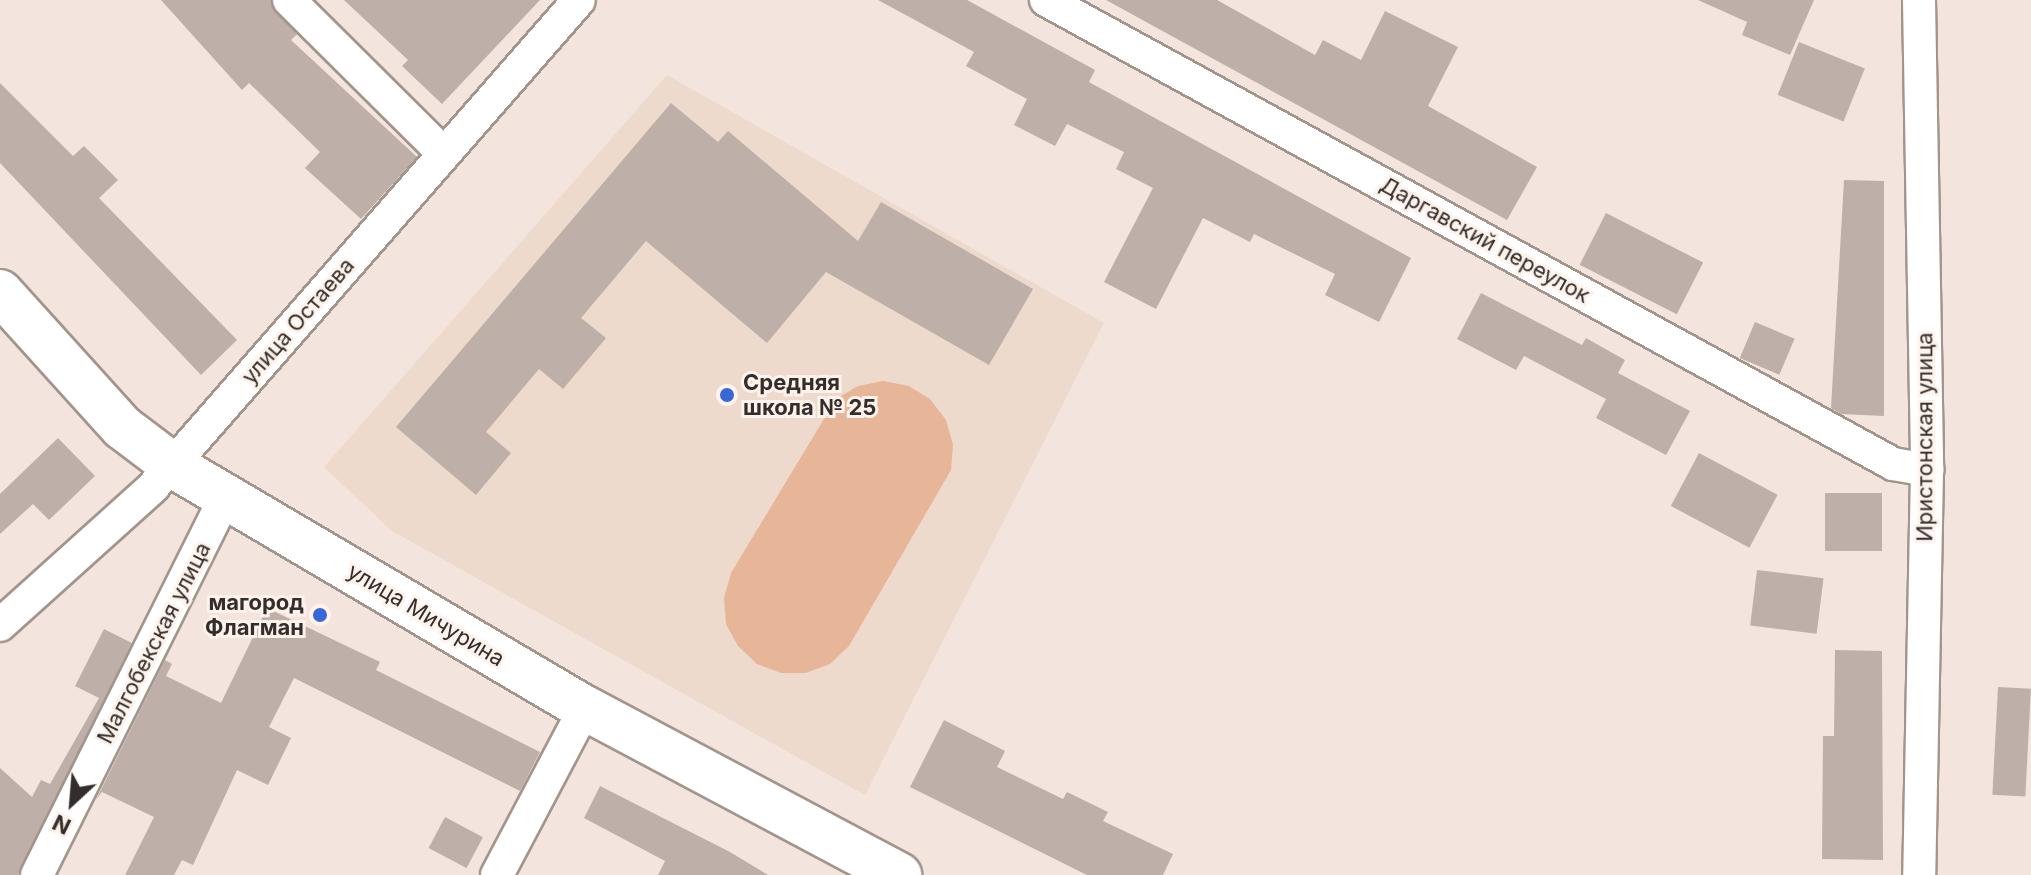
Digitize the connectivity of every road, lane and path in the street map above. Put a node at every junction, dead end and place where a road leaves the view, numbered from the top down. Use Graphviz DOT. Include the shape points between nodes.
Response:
graph roads {
  1 [pos="289,0"];
  2 [pos="579,0"];
  3 [pos="1046,0"];
  4 [pos="1919,0"];
  5 [pos="443,153"];
  6 [pos="0,292"];
  7 [pos="172,465"];
  8 [pos="1927,470"];
  9 [pos="226,496"];
  10 [pos="0,625"];
  11 [pos="585,708"];
  12 [pos="37,875"];
  13 [pos="497,875"];
  14 [pos="899,875"];
  15 [pos="1919,875"];
  1 -- 5 [label="street"];
  2 -- 5 [label="street, улица Остаева"];
  3 -- 8 [label="street, Даргавский переулок" via="1893,464"];
  4 -- 8 [label="street, Иристонская улица"];
  5 -- 7 [label="street, улица Остаева"];
  6 -- 7 [label="street, улица Мичурина" via="122,427"];
  7 -- 9 [label="street, улица Мичурина"];
  7 -- 10 [label="street, улица Остаева"];
  8 -- 15 [label="street, Иристонская улица"];
  9 -- 11 [label="street, улица Мичурина"];
  9 -- 12 [label="street, Малгобекская улица"];
  11 -- 13 [label="street"];
  11 -- 14 [label="street, улица Мичурина"];
}
